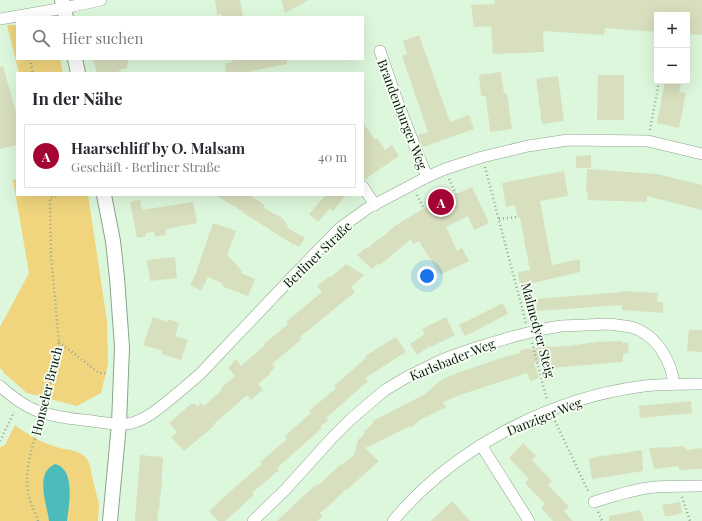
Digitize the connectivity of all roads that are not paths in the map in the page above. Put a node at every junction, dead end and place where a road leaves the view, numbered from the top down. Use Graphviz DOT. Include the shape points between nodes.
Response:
graph roads {
  1 [pos="101,0"];
  2 [pos="64,8"];
  3 [pos="16,16"];
  4 [pos="17,16"];
  5 [pos="0,19"];
  6 [pos="380,51"];
  7 [pos="75,60"];
  8 [pos="78,72"];
  9 [pos="702,154"];
  10 [pos="427,177"];
  11 [pos="364,188"];
  12 [pos="104,196"];
  13 [pos="375,205"];
  14 [pos="674,384"];
  15 [pos="702,384"];
  16 [pos="0,386"];
  17 [pos="119,424"];
  18 [pos="481,445"];
  19 [pos="702,486"];
  20 [pos="594,502"];
  21 [pos="110,521"];
  22 [pos="253,521"];
  23 [pos="393,521"];
  24 [pos="529,521"];
  1 -- 2 [label="street"];
  2 -- 4 [label="street"];
  3 -- 5 [label="street"];
  6 -- 10 [label="street, Brandenburger Weg"];
  7 -- 8 [label="street"];
  9 -- 10 [label="street, Berliner Straße" via="648,141 568,140 482,157"];
  10 -- 13 [label="street, Berliner Straße"];
  11 -- 13 [label="street"];
  12 -- 17 [label="street" via="113,241 122,348"];
  13 -- 17 [label="street, Berliner Straße" via="340,228 184,389 150,416 131,424"];
  14 -- 15 [label="street, Danziger Weg"];
  14 -- 18 [label="street, Danziger Weg" via="622,390 572,403 514,426"];
  14 -- 22 [label="street, Karlsbader Weg" via="665,355 647,335 632,328 609,324 561,326 480,346 407,377 385,390 351,419 286,490"];
  16 -- 17 [label="street, Berliner Straße" via="19,401 44,413"];
  17 -- 21 [label="street"];
  18 -- 23 [label="street, Danziger Weg" via="430,483"];
  18 -- 24 [label="street"];
  19 -- 20 [label="street" via="653,487"];
}
